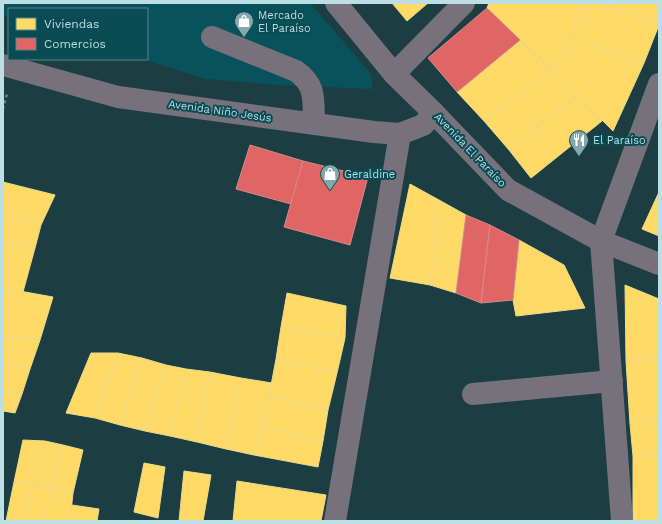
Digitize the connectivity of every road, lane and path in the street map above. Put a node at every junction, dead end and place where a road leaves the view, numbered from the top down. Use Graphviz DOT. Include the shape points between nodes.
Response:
graph roads {
  1 [pos="336,3"];
  2 [pos="464,3"];
  3 [pos="212,37"];
  4 [pos="3,65"];
  5 [pos="394,74"];
  6 [pos="659,84"];
  7 [pos="434,113"];
  8 [pos="314,124"];
  9 [pos="400,134"];
  10 [pos="601,241"];
  11 [pos="659,264"];
  12 [pos="612,380"];
  13 [pos="474,394"];
  14 [pos="335,521"];
  15 [pos="622,521"];
  1 -- 5 [label="street, Avenida El Paraíso"];
  2 -- 5 [label="street"];
  3 -- 8 [label="street" via="296,70 304,76 312,90"];
  4 -- 8 [label="street, Avenida Niño Jesús" via="118,97"];
  5 -- 7 [label="street, Avenida El Paraíso"];
  6 -- 10 [label="street"];
  7 -- 9 [label="street, Avenida Niño Jesús" via="423,125"];
  7 -- 10 [label="street, Avenida El Paraíso" via="508,190"];
  8 -- 9 [label="street, Avenida Niño Jesús"];
  9 -- 14 [label="street"];
  10 -- 11 [label="street, Avenida El Paraíso"];
  10 -- 12 [label="street"];
  12 -- 13 [label="street"];
  12 -- 15 [label="street"];
}
